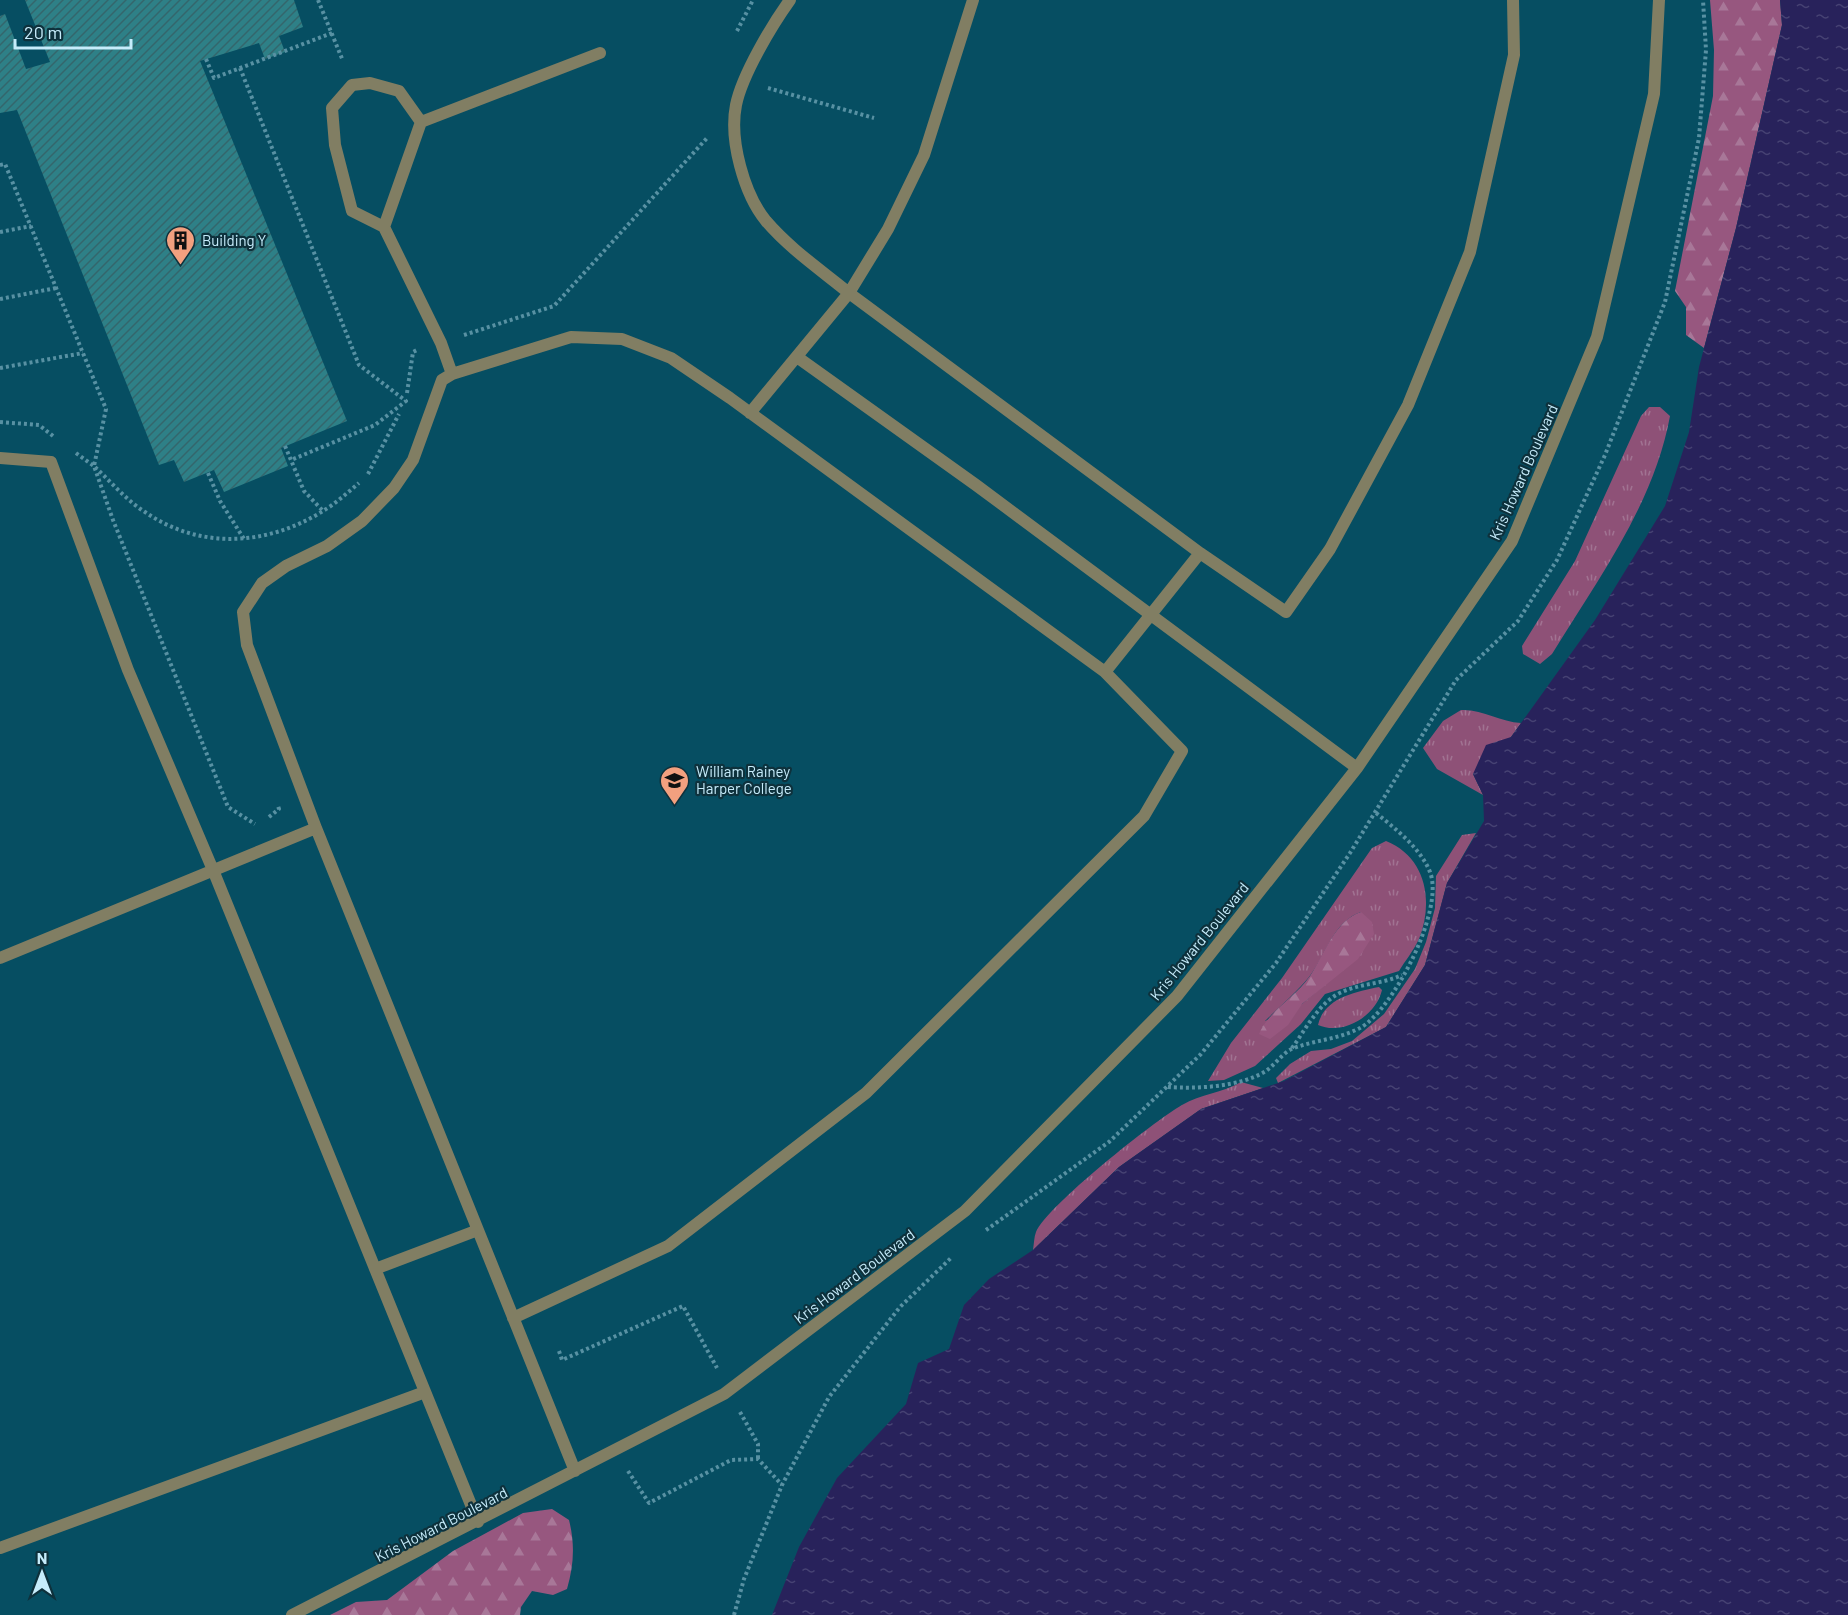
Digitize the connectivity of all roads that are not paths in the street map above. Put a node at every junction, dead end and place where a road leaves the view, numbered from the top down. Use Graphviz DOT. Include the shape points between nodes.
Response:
graph roads {
  1 [pos="790,0"];
  2 [pos="973,0"];
  3 [pos="1514,0"];
  4 [pos="1659,0"];
  5 [pos="600,53"];
  6 [pos="421,122"];
  7 [pos="384,227"];
  8 [pos="849,293"];
  9 [pos="797,357"];
  10 [pos="452,374"];
  11 [pos="750,412"];
  12 [pos="0,458"];
  13 [pos="1200,553"];
  14 [pos="1150,615"];
  15 [pos="1105,672"];
  16 [pos="1357,768"];
  17 [pos="316,828"];
  18 [pos="213,870"];
  19 [pos="0,958"];
  20 [pos="478,1230"];
  21 [pos="375,1269"];
  22 [pos="513,1318"];
  23 [pos="425,1392"];
  24 [pos="575,1471"];
  25 [pos="478,1522"];
  26 [pos="0,1548"];
  27 [pos="292,1615"];
  1 -- 8 [label="lane" via="775,21 736,105 736,143 744,184 765,219 786,242"];
  2 -- 8 [label="lane" via="924,155 888,230"];
  3 -- 13 [label="lane" via="1514,55 1470,252 1408,405 1330,549 1286,612"];
  4 -- 16 [label="lane, Kris Howard Boulevard" via="1654,94 1597,337 1512,541"];
  5 -- 6 [label="lane"];
  6 -- 7 [label="lane"];
  6 -- 7 [label="lane" via="399,91 370,83 352,85 332,108 335,145 352,211"];
  7 -- 10 [label="lane" via="441,343"];
  8 -- 9 [label="lane"];
  8 -- 13 [label="lane"];
  9 -- 11 [label="lane"];
  9 -- 14 [label="lane"];
  10 -- 11 [label="lane" via="571,337 622,339 670,358"];
  10 -- 17 [label="lane" via="442,380 413,460 394,488 362,521 262,584 243,612 247,645"];
  11 -- 15 [label="lane"];
  12 -- 18 [label="lane" via="51,462 128,670"];
  13 -- 14 [label="lane"];
  14 -- 15 [label="lane"];
  14 -- 16 [label="lane"];
  15 -- 22 [label="lane" via="1182,751 1144,816 858,1100 668,1246"];
  16 -- 24 [label="lane, Kris Howard Boulevard" via="1177,996 965,1211 729,1390"];
  17 -- 18 [label="lane"];
  17 -- 20 [label="lane"];
  18 -- 19 [label="lane"];
  18 -- 21 [label="lane"];
  20 -- 21 [label="lane"];
  20 -- 22 [label="lane"];
  21 -- 23 [label="lane"];
  22 -- 24 [label="lane"];
  23 -- 25 [label="lane"];
  23 -- 26 [label="lane"];
  24 -- 25 [label="lane, Kris Howard Boulevard"];
  25 -- 27 [label="lane, Kris Howard Boulevard"];
}
